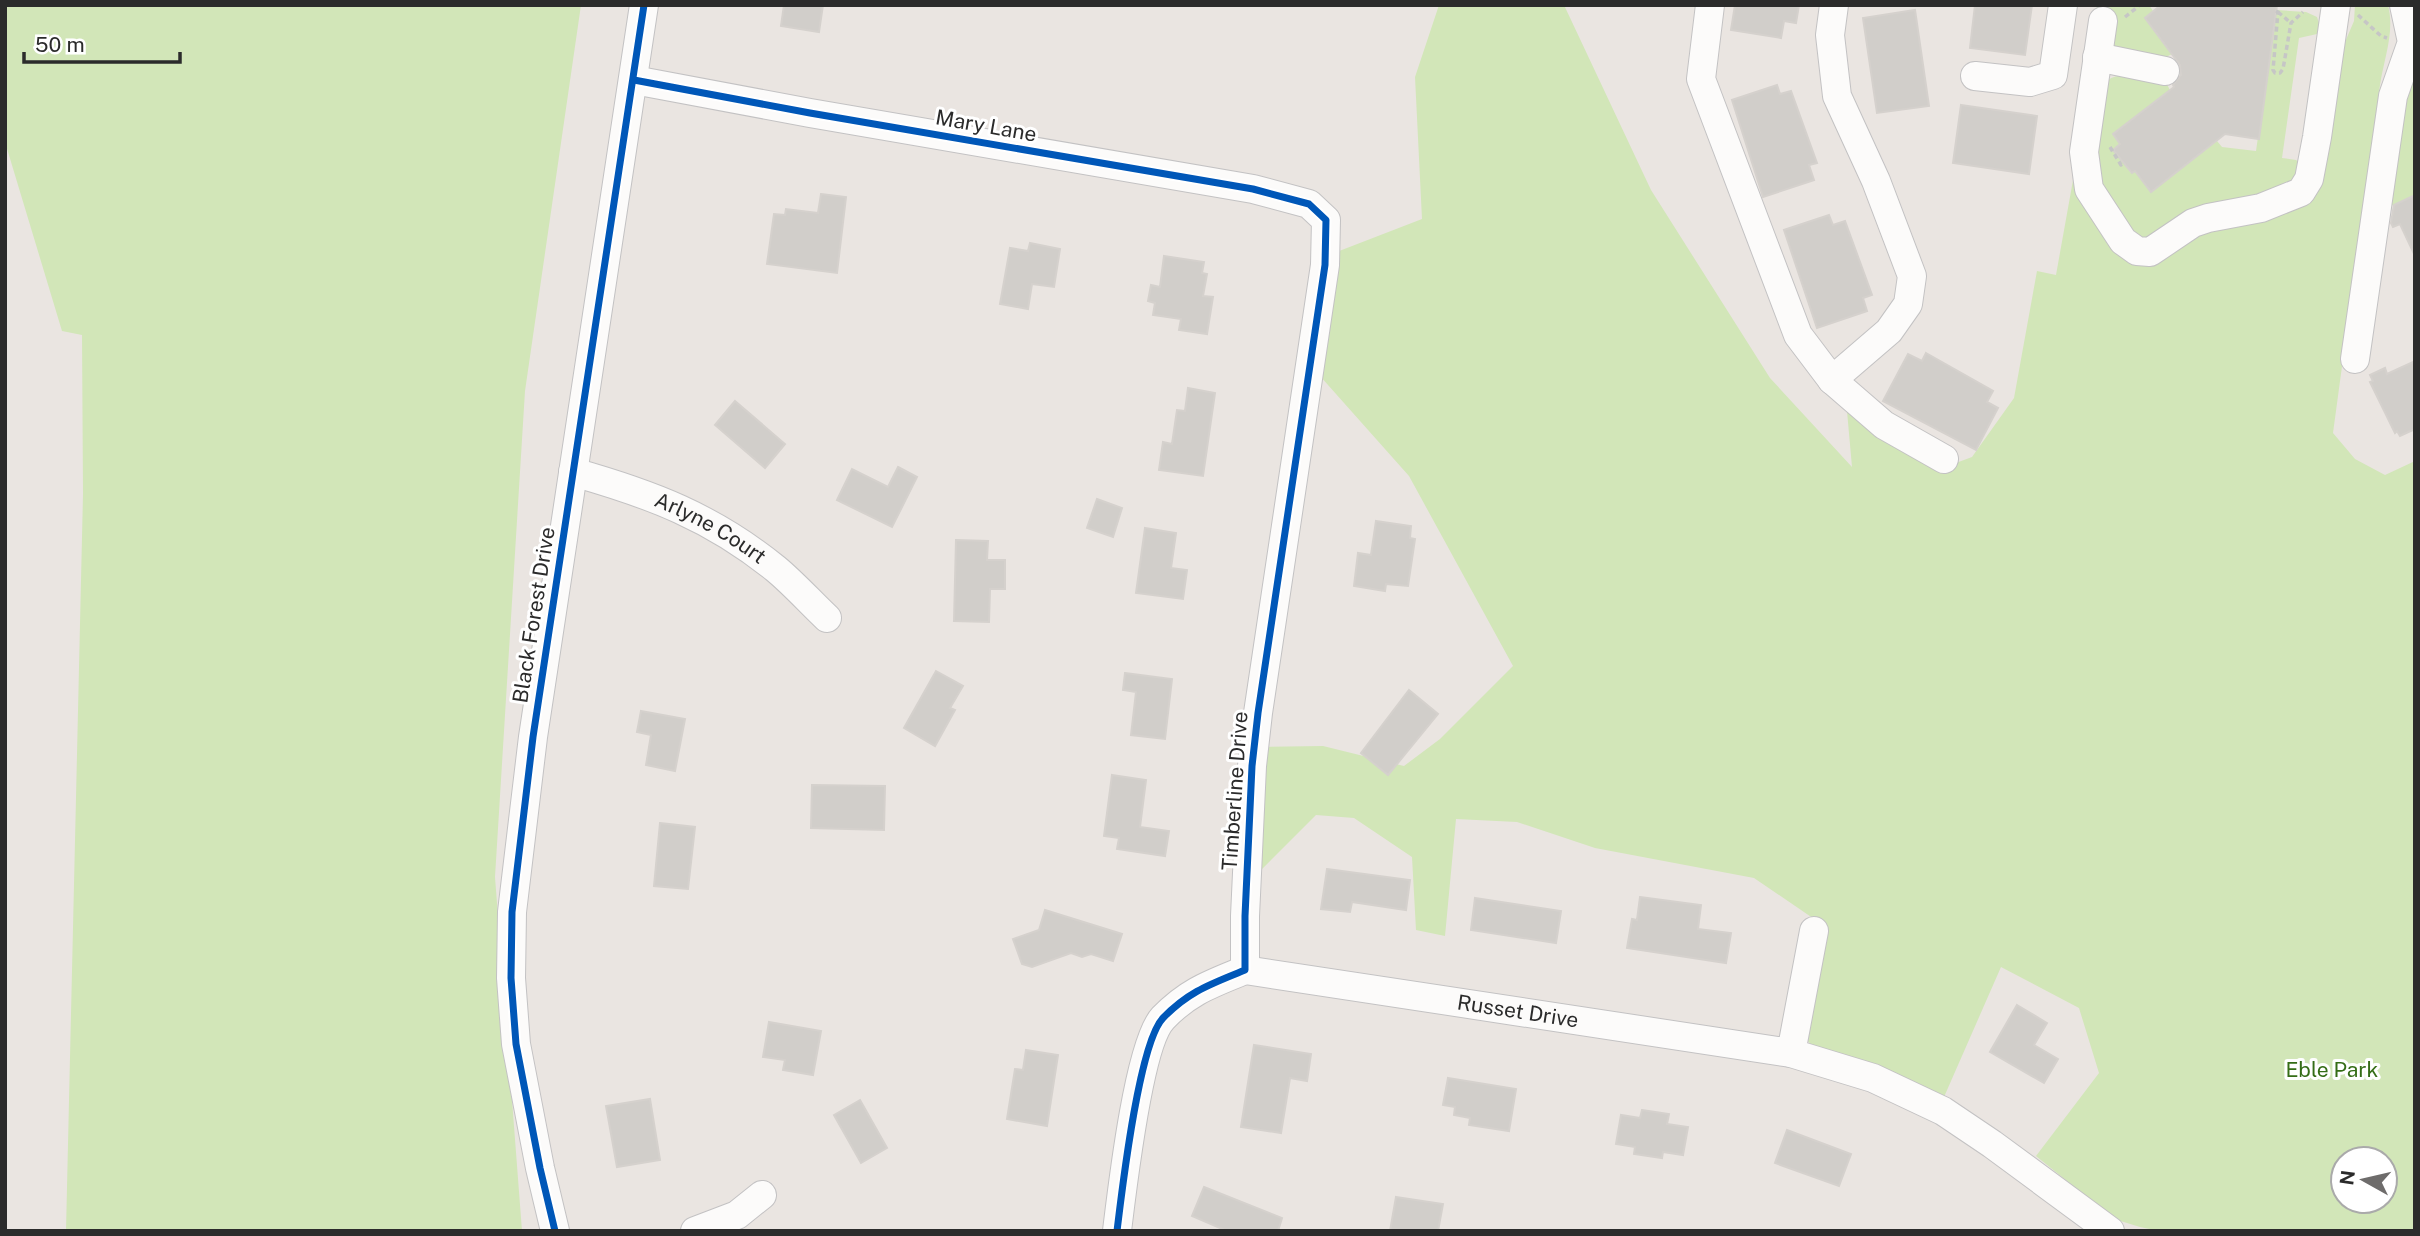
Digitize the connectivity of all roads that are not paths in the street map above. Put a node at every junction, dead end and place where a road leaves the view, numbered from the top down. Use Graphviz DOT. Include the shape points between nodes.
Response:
graph roads {
  1 [pos="644,5"];
  2 [pos="1710,5"];
  3 [pos="1834,5"];
  4 [pos="2063,5"];
  5 [pos="2404,5"];
  6 [pos="2344,7"];
  7 [pos="2103,21"];
  8 [pos="2097,57"];
  9 [pos="2165,71"];
  10 [pos="1975,76"];
  11 [pos="634,80"];
  12 [pos="1326,220"];
  13 [pos="2355,359"];
  14 [pos="1832,380"];
  15 [pos="1944,459"];
  16 [pos="573,472"];
  17 [pos="827,618"];
  18 [pos="1814,931"];
  19 [pos="1245,970"];
  20 [pos="1791,1053"];
  21 [pos="762,1195"];
  22 [pos="555,1231"];
  23 [pos="695,1231"];
  24 [pos="1117,1231"];
  25 [pos="2110,1231"];
  1 -- 11 [label="street, Black Forest Drive"];
  2 -- 14 [label="street" via="1701,79 1798,335"];
  3 -- 14 [label="street" via="1830,35 1837,96 1912,276 1908,304 1889,331"];
  4 -- 10 [label="street" via="2053,75 2031,82"];
  5 -- 13 [label="street" via="2412,42 2393,96"];
  6 -- 8 [label="street" via="2309,179 2301,192 2261,208 2193,223 2150,253 2123,241 2089,189 2084,152"];
  7 -- 8 [label="street"];
  8 -- 9 [label="street"];
  11 -- 12 [label="street, Mary Lane" via="1253,188 1309,204"];
  11 -- 16 [label="street, Black Forest Drive"];
  12 -- 19 [label="street, Timberline Drive" via="1325,265 1252,766"];
  14 -- 15 [label="street" via="1884,425"];
  16 -- 17 [label="street, Arlyne Court" via="637,490 708,522 777,569"];
  16 -- 22 [label="street, Black Forest Drive" via="512,912 516,1044"];
  18 -- 20 [label="street"];
  19 -- 20 [label="street, Russet Drive"];
  19 -- 24 [label="street" via="1194,990 1161,1020 1147,1054"];
  20 -- 25 [label="street, Russet Drive" via="1873,1078 1943,1111"];
  21 -- 23 [label="street" via="737,1214"];
}
